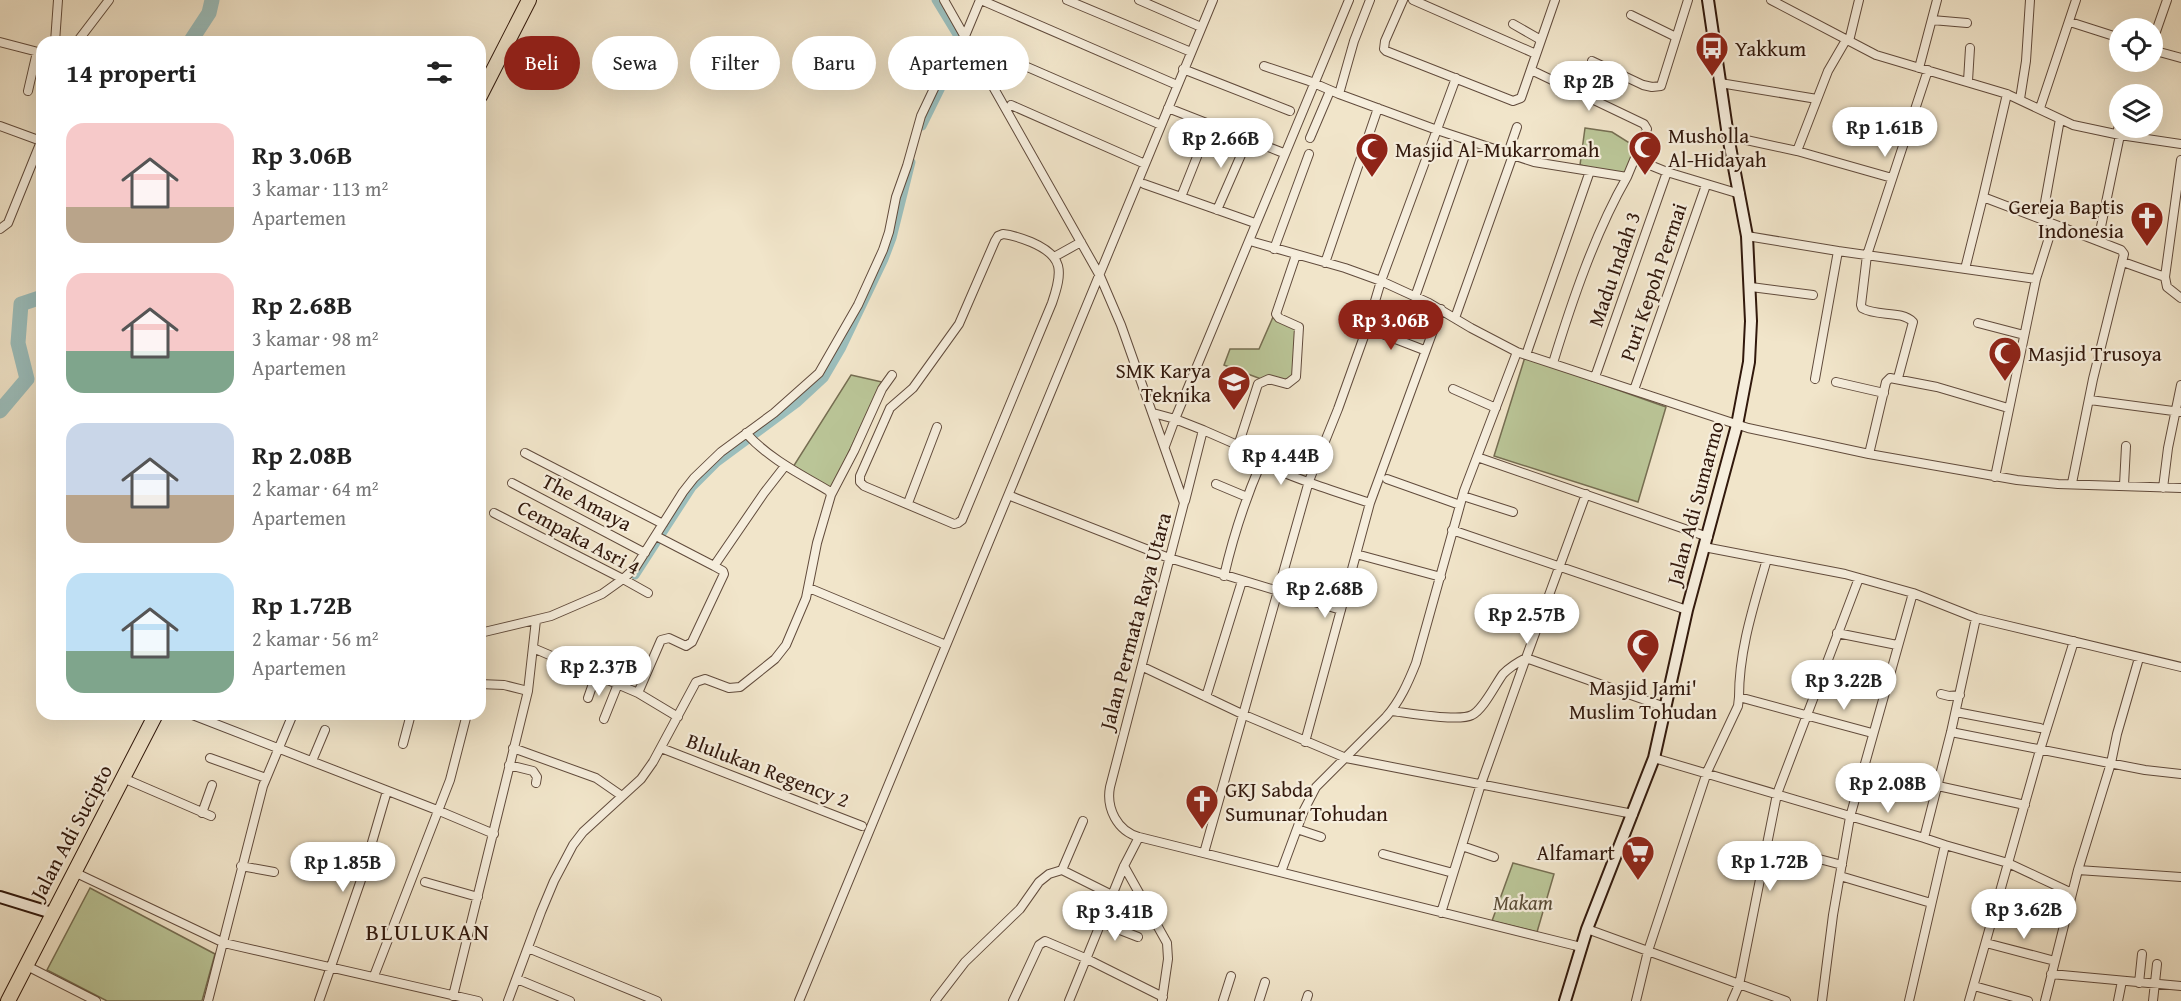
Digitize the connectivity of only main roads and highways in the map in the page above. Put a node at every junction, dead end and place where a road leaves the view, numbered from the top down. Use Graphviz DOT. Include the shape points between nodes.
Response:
graph roads {
  1 [pos="1708,0"];
  2 [pos="525,1"];
  3 [pos="486,83"];
  4 [pos="153,720"];
  5 [pos="0,897"];
  6 [pos="52,913"];
  7 [pos="8,1001"];
  8 [pos="1565,1001"];
  1 -- 8 [label="main road, Jalan Adi Sumarmo" via="1747,236 1751,287 1749,362 1737,425 1687,610 1654,758 1587,929"];
  2 -- 3 [label="highway"];
  4 -- 6 [label="highway, Jalan Adi Sucipto"];
  5 -- 6 [label="main road"];
  6 -- 7 [label="highway, Jalan Adi Sucipto"];
}
